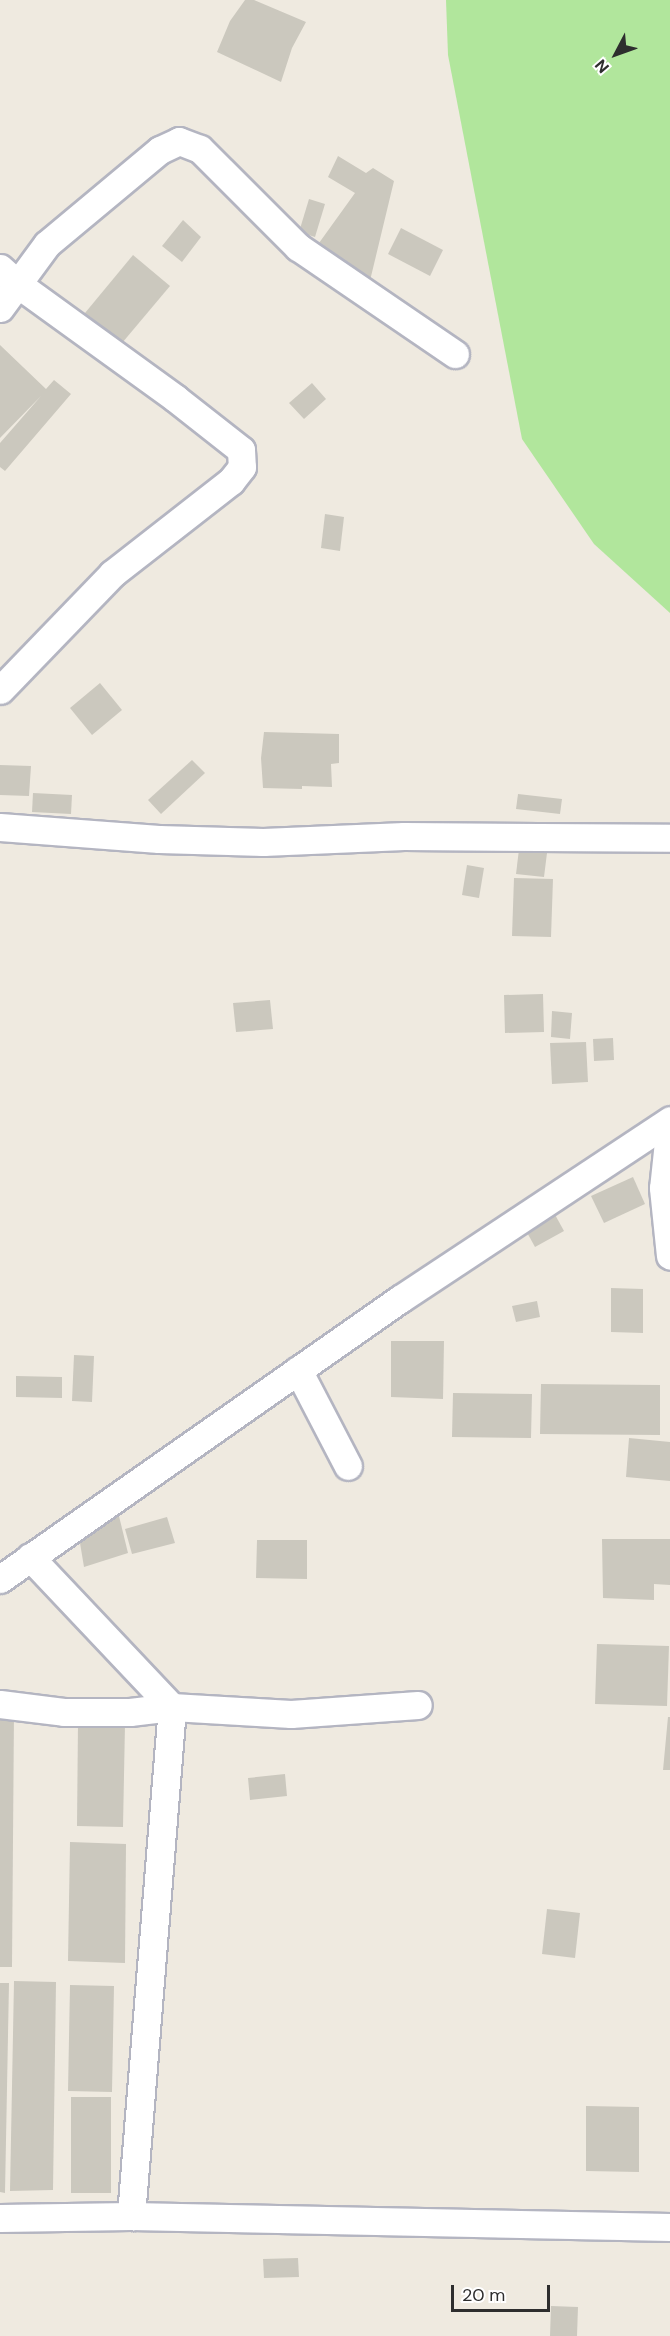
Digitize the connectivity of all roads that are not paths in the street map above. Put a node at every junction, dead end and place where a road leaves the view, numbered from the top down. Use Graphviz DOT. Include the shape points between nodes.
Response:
graph roads {
  1 [pos="9,277"];
  2 [pos="0,308"];
  3 [pos="455,354"];
  4 [pos="0,690"];
  5 [pos="0,828"];
  6 [pos="670,838"];
  7 [pos="670,1121"];
  8 [pos="670,1256"];
  9 [pos="298,1370"];
  10 [pos="348,1466"];
  11 [pos="30,1557"];
  12 [pos="0,1579"];
  13 [pos="0,1704"];
  14 [pos="418,1705"];
  15 [pos="172,1707"];
  16 [pos="131,2216"];
  17 [pos="0,2218"];
  18 [pos="670,2227"];
  1 -- 2 [label="street"];
  1 -- 3 [label="street" via="28,267 47,244 160,150 179,141 200,149 298,247"];
  1 -- 4 [label="street" via="241,450 242,467 231,481 112,574"];
  5 -- 6 [label="street" via="263,842 404,836"];
  7 -- 8 [label="street" via="663,1188"];
  7 -- 9 [label="street"];
  9 -- 10 [label="street"];
  9 -- 11 [label="street"];
  11 -- 12 [label="street"];
  11 -- 15 [label="street"];
  13 -- 15 [label="street" via="64,1712 130,1712"];
  14 -- 15 [label="street" via="291,1714"];
  15 -- 16 [label="street"];
  16 -- 17 [label="street"];
  16 -- 18 [label="street"];
}
